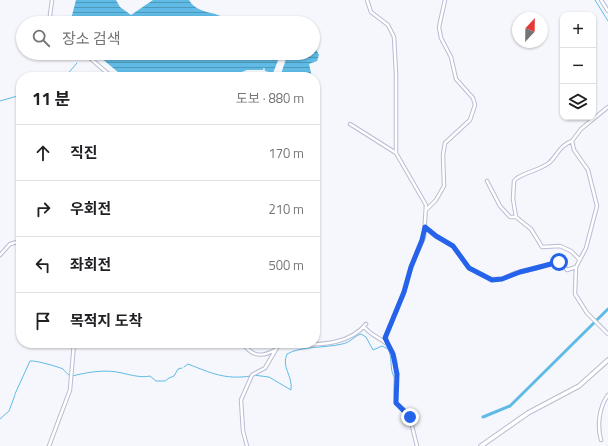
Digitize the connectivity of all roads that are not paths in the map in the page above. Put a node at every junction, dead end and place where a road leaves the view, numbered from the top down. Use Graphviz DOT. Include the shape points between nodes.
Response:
graph roads {
  1 [pos="52,0"];
  2 [pos="367,0"];
  3 [pos="444,0"];
  4 [pos="601,0"];
  5 [pos="608,11"];
  6 [pos="50,16"];
  7 [pos="92,60"];
  8 [pos="106,72"];
  9 [pos="608,107"];
  10 [pos="350,124"];
  11 [pos="572,141"];
  12 [pos="396,153"];
  13 [pos="487,181"];
  14 [pos="426,210"];
  15 [pos="516,217"];
  16 [pos="425,227"];
  17 [pos="16,242"];
  18 [pos="0,255"];
  19 [pos="579,259"];
  20 [pos="576,267"];
  21 [pos="608,334"];
  22 [pos="320,344"];
  23 [pos="387,344"];
  24 [pos="74,348"];
  25 [pos="247,348"];
  26 [pos="275,350"];
  27 [pos="608,360"];
  28 [pos="608,395"];
  29 [pos="601,440"];
  30 [pos="49,446"];
  31 [pos="247,446"];
  32 [pos="417,446"];
  33 [pos="481,446"];
  1 -- 6 [label="street"];
  2 -- 12 [label="street" via="372,12 388,25 394,37"];
  3 -- 14 [label="street" via="439,27 441,38 451,56 456,79 473,98 475,105 470,120 445,143 444,186"];
  4 -- 5 [label="street"];
  7 -- 8 [label="street"];
  9 -- 11 [label="street" via="581,129"];
  10 -- 12 [label="street"];
  11 -- 15 [label="street" via="563,146 543,167 515,180 513,199"];
  11 -- 19 [label="street" via="574,150 588,170 597,206 586,248"];
  12 -- 14 [label="street" via="425,203"];
  13 -- 15 [label="street" via="502,210 510,217"];
  14 -- 16 [label="street"];
  15 -- 19 [label="street" via="531,229 542,247 560,246 571,251"];
  16 -- 20 [label="street" via="453,246 469,268 492,280 554,262 561,262 567,270"];
  16 -- 23 [label="street" via="404,292 386,336"];
  17 -- 18 [label="street" via="10,244"];
  19 -- 20 [label="street"];
  20 -- 21 [label="street" via="575,294 593,319"];
  22 -- 23 [label="street" via="344,339 365,325 373,336"];
  23 -- 32 [label="street" via="393,354 397,374 396,403 409,414"];
  24 -- 30 [label="street" via="70,388"];
  25 -- 26 [label="street" via="256,355"];
  26 -- 31 [label="street" via="265,368 252,375 242,400 243,431"];
  27 -- 33 [label="street" via="579,386 528,413"];
  28 -- 29 [label="street" via="602,407 599,425"];
}
